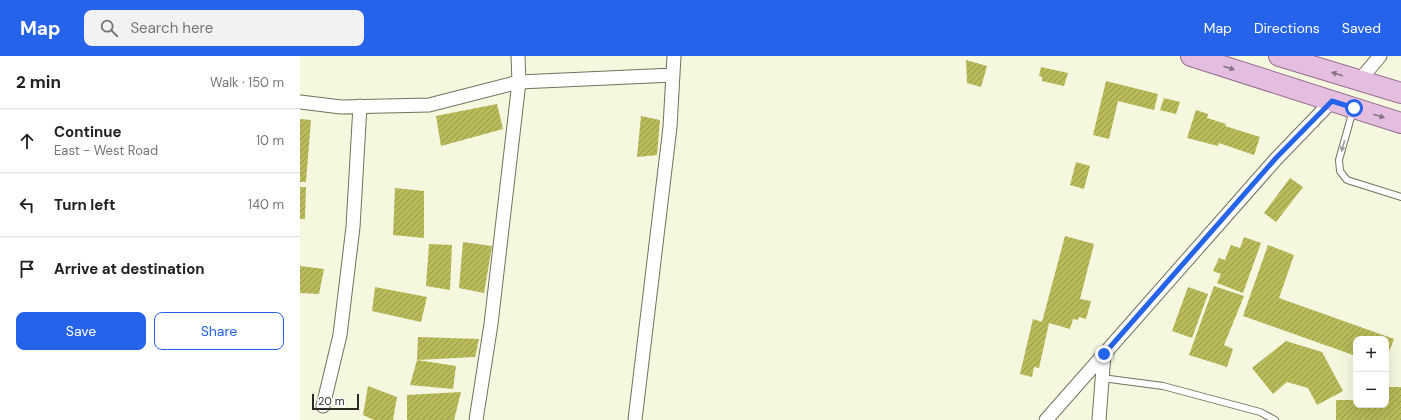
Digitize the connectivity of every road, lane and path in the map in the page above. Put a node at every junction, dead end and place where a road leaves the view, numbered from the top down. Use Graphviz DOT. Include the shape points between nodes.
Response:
graph roads {
  1 [pos="518,56"];
  2 [pos="674,56"];
  3 [pos="1191,56"];
  4 [pos="1279,56"];
  5 [pos="1380,56"];
  6 [pos="673,75"];
  7 [pos="1359,80"];
  8 [pos="519,82"];
  9 [pos="1401,93"];
  10 [pos="1332,101"];
  11 [pos="300,102"];
  12 [pos="360,106"];
  13 [pos="1354,108"];
  14 [pos="1401,123"];
  15 [pos="1401,197"];
  16 [pos="1104,354"];
  17 [pos="1102,378"];
  18 [pos="322,406"];
  19 [pos="476,420"];
  20 [pos="635,420"];
  21 [pos="1046,420"];
  22 [pos="1099,420"];
  23 [pos="1275,420"];
  1 -- 8 [label="street"];
  2 -- 6 [label="street"];
  3 -- 10 [label="main road, one-way"];
  7 -- 4 [label="main road, one-way"];
  5 -- 7 [label="street"];
  6 -- 8 [label="street"];
  6 -- 20 [label="street" via="670,127"];
  7 -- 9 [label="main road"];
  8 -- 12 [label="street" via="429,105"];
  8 -- 19 [label="street" via="491,324"];
  10 -- 13 [label="main road"];
  10 -- 16 [label="street" via="1276,158"];
  11 -- 12 [label="street" via="341,107"];
  12 -- 18 [label="street" via="354,227 341,328"];
  13 -- 14 [label="main road, one-way"];
  13 -- 15 [label="lane, one-way" via="1339,160 1340,171 1347,180"];
  16 -- 17 [label="street"];
  16 -- 21 [label="street"];
  17 -- 22 [label="street"];
  17 -- 23 [label="lane" via="1184,391 1260,412"];
}
